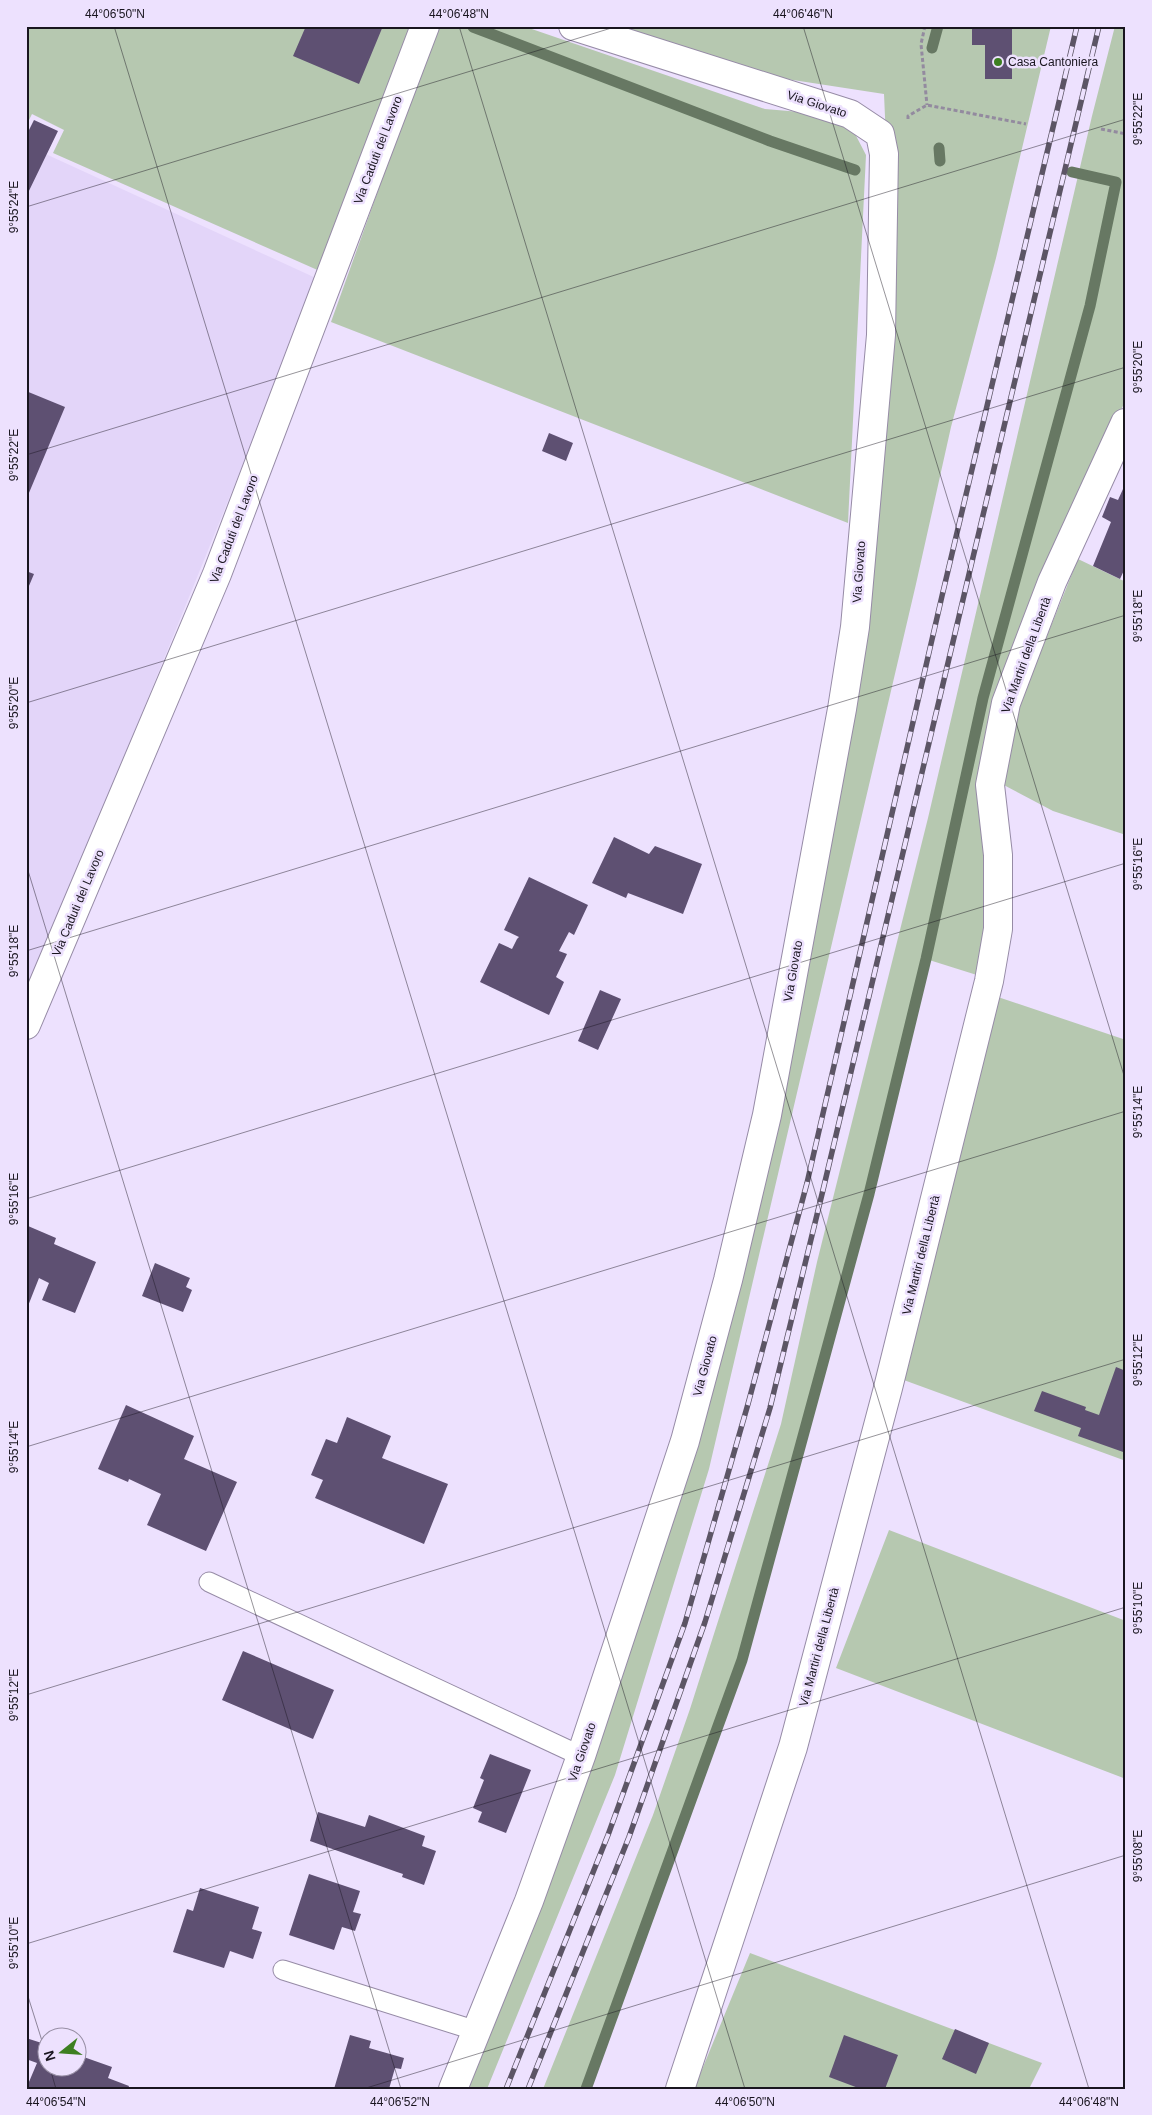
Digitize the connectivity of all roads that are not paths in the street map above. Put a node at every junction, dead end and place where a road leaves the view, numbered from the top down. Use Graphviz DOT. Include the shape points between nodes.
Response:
graph roads {
  1 [pos="425,26"];
  2 [pos="573,26"];
  3 [pos="1125,423"];
  4 [pos="26,1025"];
  5 [pos="209,1582"];
  6 [pos="581,1756"];
  7 [pos="283,1970"];
  8 [pos="478,2031"];
  9 [pos="453,2089"];
  10 [pos="680,2089"];
  1 -- 4 [label="street, Via Caduti del Lavoro" via="217,574"];
  2 -- 6 [label="street, Via Giovato" via="850,114 880,134 884,154 880,335 855,627 767,1115 685,1442"];
  3 -- 10 [label="street, Via Martiri della Libertà" via="1052,582 1006,703 990,785 998,855 998,929 987,991 888,1388 793,1747"];
  5 -- 6 [label="lane"];
  6 -- 8 [label="street, Via Giovato"];
  7 -- 8 [label="lane"];
  8 -- 9 [label="street, Via Giovato"];
}
